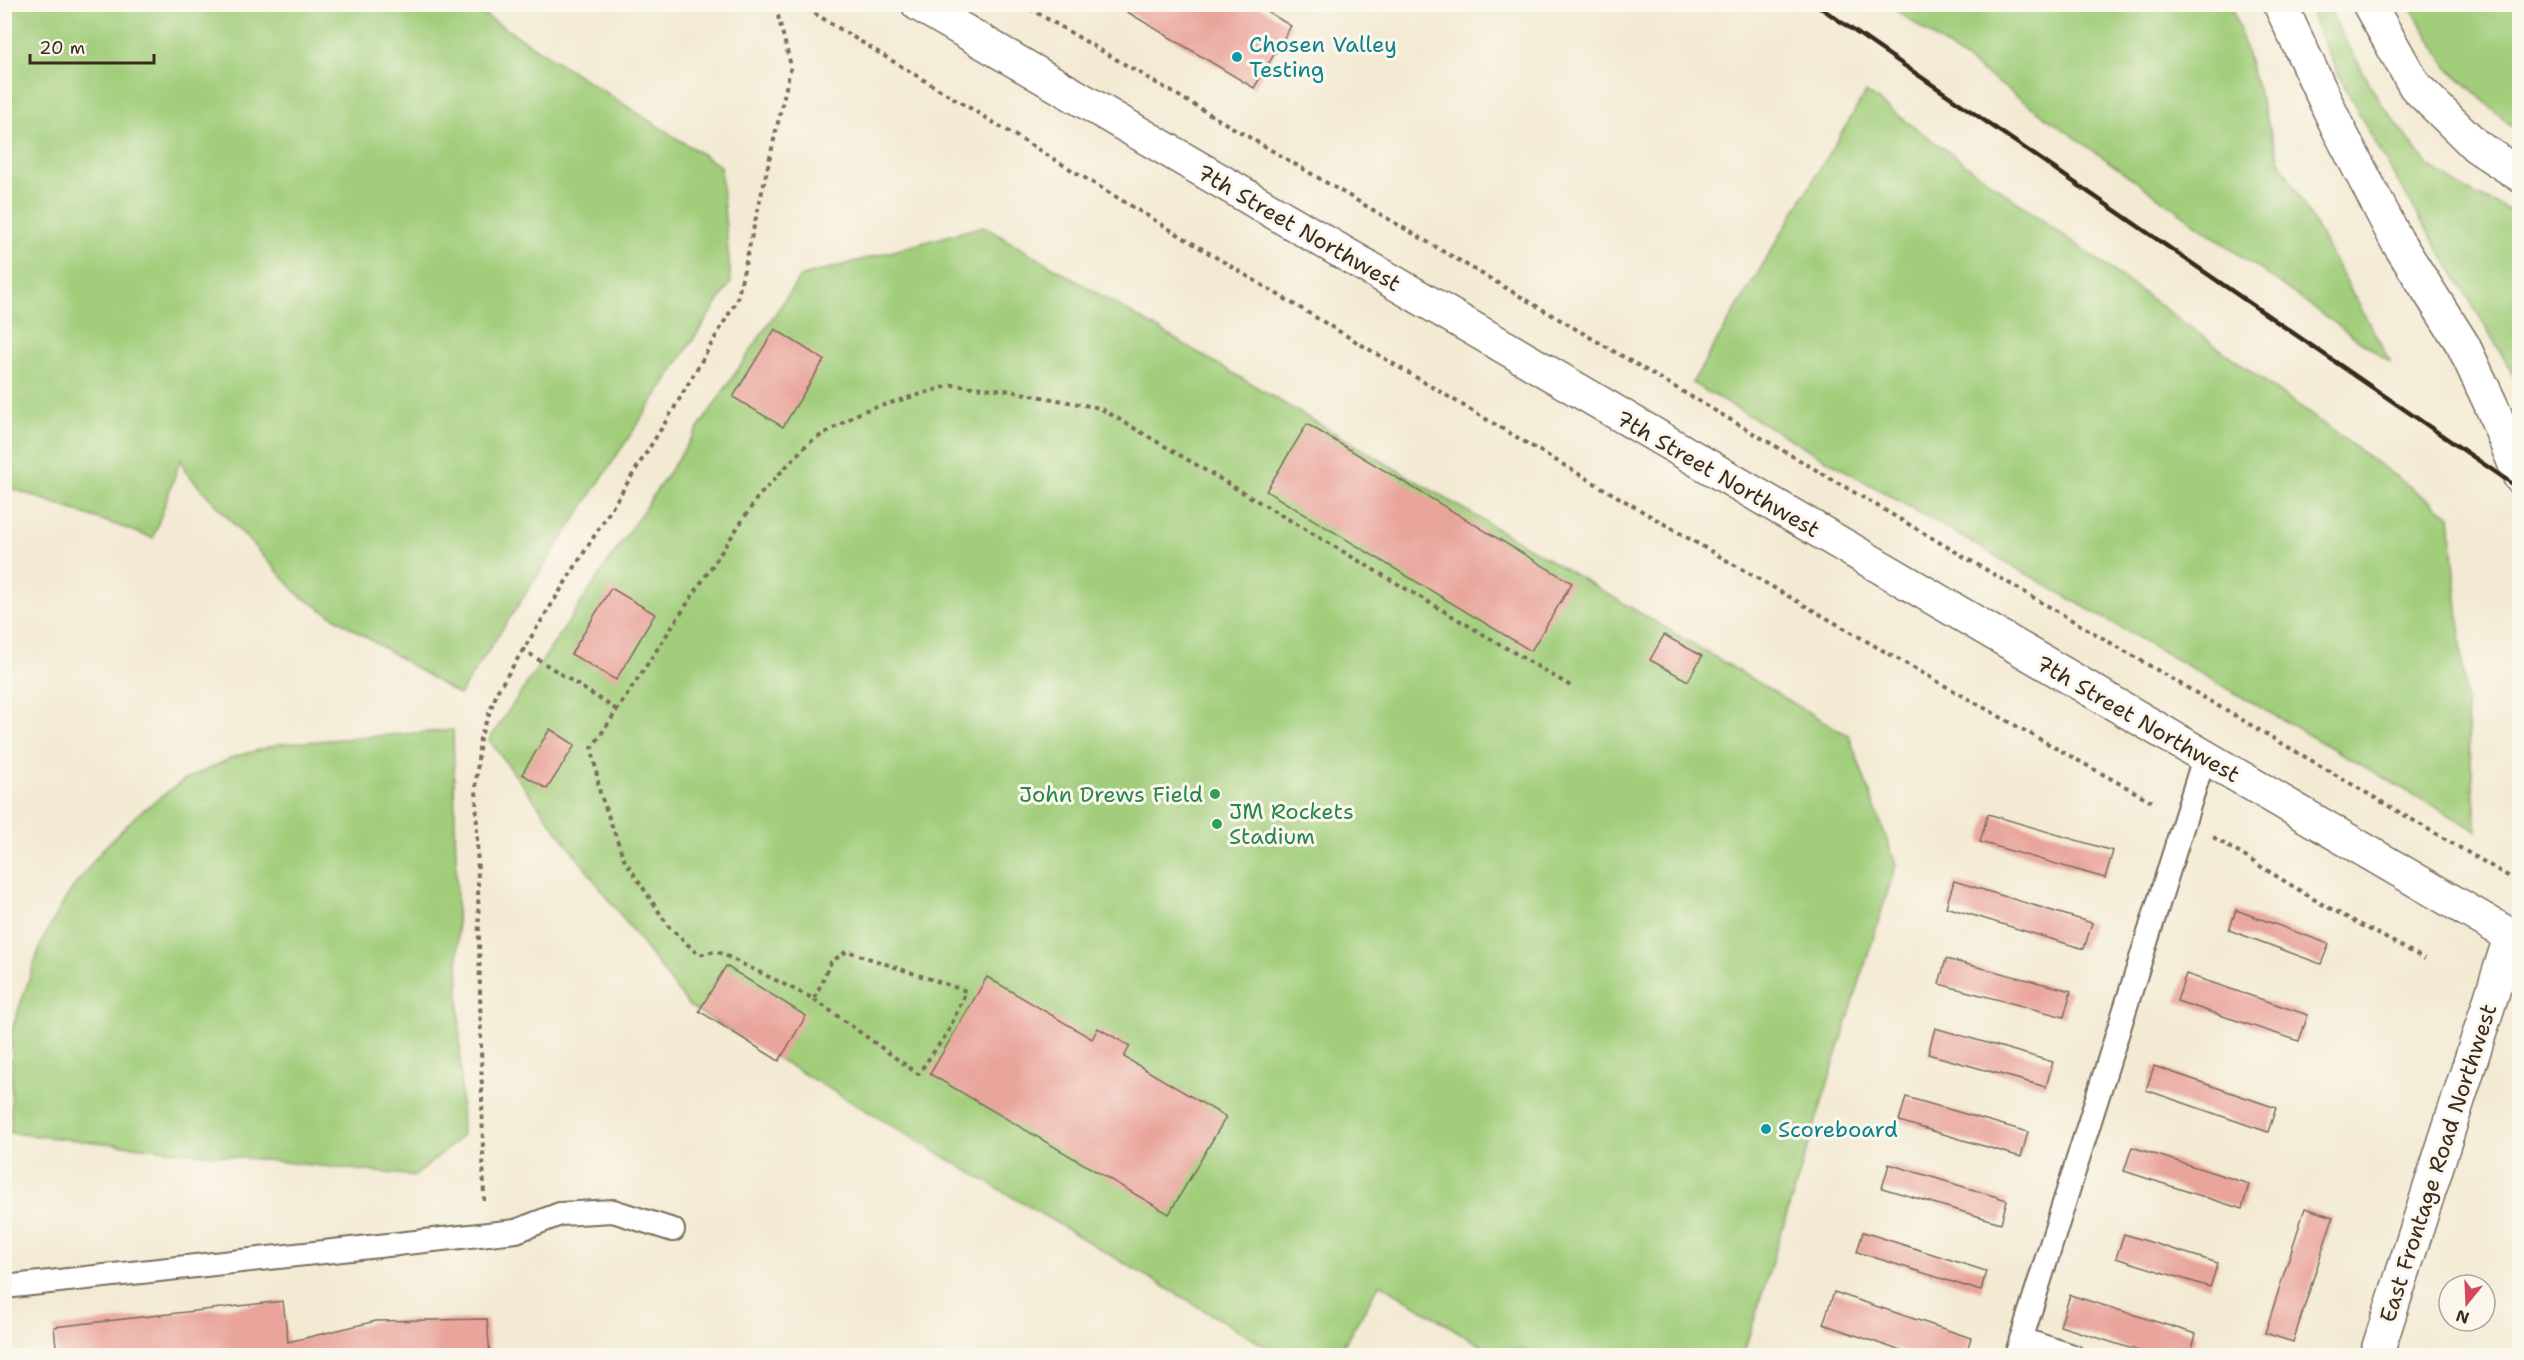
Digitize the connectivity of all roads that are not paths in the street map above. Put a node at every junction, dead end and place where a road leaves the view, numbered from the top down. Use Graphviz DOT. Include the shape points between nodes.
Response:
graph roads {
  1 [pos="918,4"];
  2 [pos="2280,4"];
  3 [pos="2369,4"];
  4 [pos="2520,175"];
  5 [pos="2520,477"];
  6 [pos="2204,758"];
  7 [pos="2515,938"];
  8 [pos="673,1230"];
  9 [pos="4,1287"];
  10 [pos="2018,1347"];
  11 [pos="2073,1356"];
  12 [pos="2376,1356"];
  1 -- 6 [label="main road, 7th Street Northwest"];
  2 -- 5 [label="main road" via="2397,241 2463,345"];
  3 -- 4 [label="main road" via="2415,86 2476,146"];
  6 -- 7 [label="main road, 7th Street Northwest"];
  6 -- 10 [label="lane"];
  7 -- 12 [label="main road, East Frontage Road Northwest"];
  8 -- 9 [label="lane" via="613,1211 560,1214 516,1231"];
  10 -- 11 [label="lane"];
}
